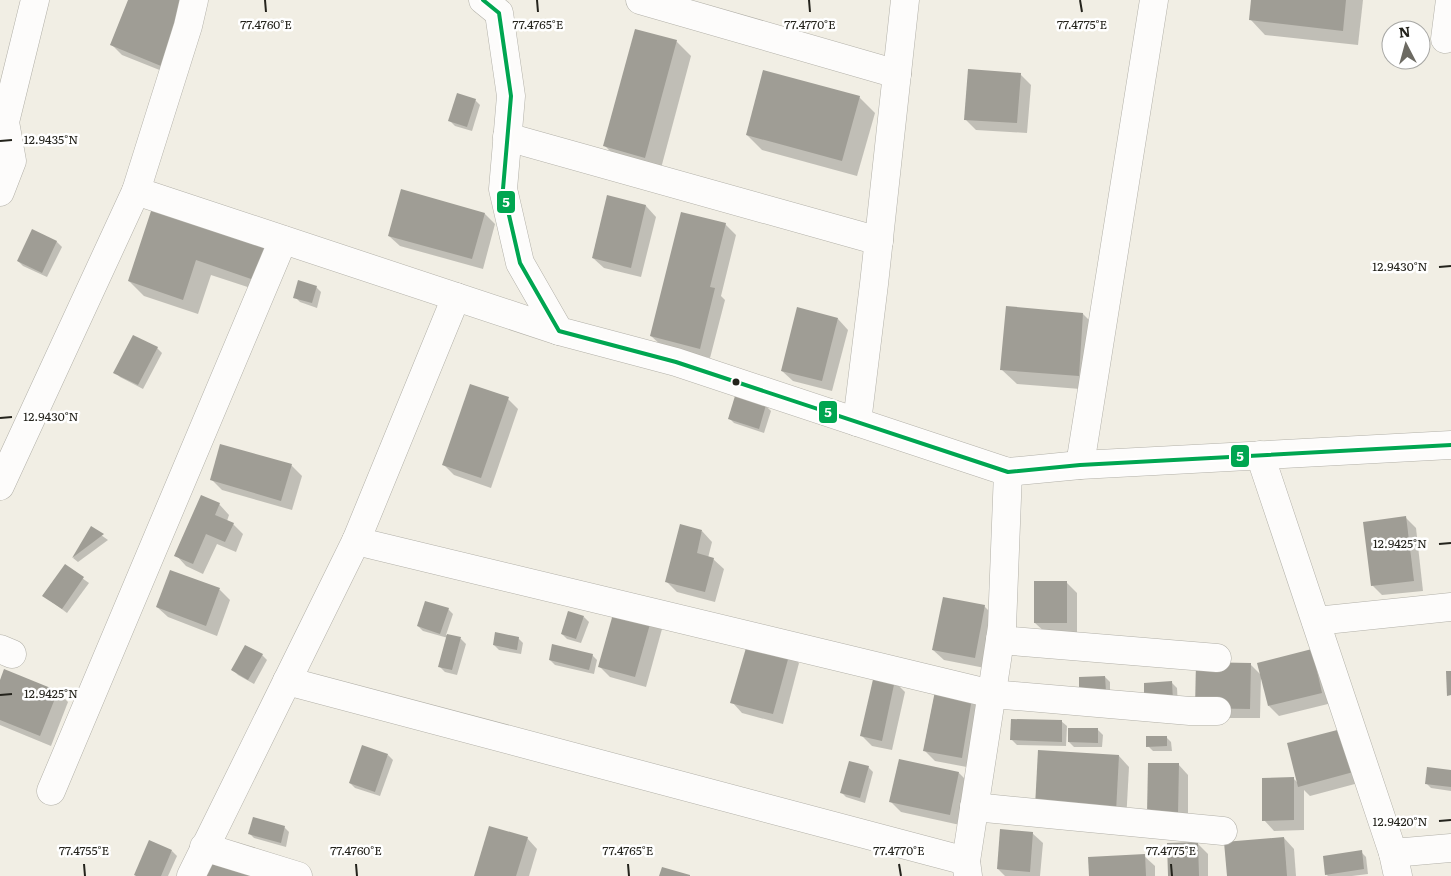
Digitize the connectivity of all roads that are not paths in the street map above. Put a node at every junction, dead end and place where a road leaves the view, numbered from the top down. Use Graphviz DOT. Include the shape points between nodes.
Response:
graph roads {
  1 [pos="35,0"];
  2 [pos="194,0"];
  3 [pos="483,0"];
  4 [pos="640,0"];
  5 [pos="905,0"];
  6 [pos="1154,0"];
  7 [pos="1450,0"];
  8 [pos="1445,39"];
  9 [pos="897,74"];
  10 [pos="507,137"];
  11 [pos="136,191"];
  12 [pos="0,192"];
  13 [pos="283,240"];
  14 [pos="879,241"];
  15 [pos="456,297"];
  16 [pos="559,331"];
  17 [pos="857,422"];
  18 [pos="1451,446"];
  19 [pos="1260,455"];
  20 [pos="1080,465"];
  21 [pos="1008,472"];
  22 [pos="0,486"];
  23 [pos="356,541"];
  24 [pos="1451,607"];
  25 [pos="1316,621"];
  26 [pos="1000,640"];
  27 [pos="1218,658"];
  28 [pos="287,681"];
  29 [pos="992,694"];
  30 [pos="1216,711"];
  31 [pos="52,791"];
  32 [pos="974,807"];
  33 [pos="1223,831"];
  34 [pos="204,847"];
  35 [pos="1451,848"];
  36 [pos="1396,864"];
  37 [pos="967,868"];
  38 [pos="191,876"];
  39 [pos="298,876"];
  1 -- 12 [label="street" via="4,122 12,161"];
  2 -- 11 [label="street"];
  3 -- 10 [label="street" via="499,13 511,96"];
  4 -- 9 [label="street"];
  5 -- 9 [label="street"];
  6 -- 20 [label="street"];
  7 -- 8 [label="street"];
  9 -- 14 [label="street"];
  10 -- 14 [label="street"];
  10 -- 16 [label="street" via="504,189 520,263"];
  11 -- 13 [label="street"];
  11 -- 22 [label="street"];
  13 -- 15 [label="street"];
  13 -- 31 [label="street"];
  14 -- 17 [label="street"];
  15 -- 16 [label="street"];
  15 -- 23 [label="street"];
  16 -- 17 [label="street" via="676,362"];
  17 -- 21 [label="street"];
  18 -- 19 [label="street"];
  19 -- 20 [label="street"];
  19 -- 25 [label="street"];
  20 -- 21 [label="street"];
  21 -- 26 [label="street"];
  23 -- 28 [label="street"];
  23 -- 29 [label="street"];
  24 -- 25 [label="street"];
  25 -- 36 [label="street"];
  26 -- 27 [label="street"];
  26 -- 29 [label="street"];
  28 -- 34 [label="street"];
  28 -- 37 [label="street"];
  29 -- 30 [label="street"];
  29 -- 32 [label="street"];
  32 -- 33 [label="street"];
  32 -- 37 [label="street"];
  34 -- 38 [label="street"];
  34 -- 39 [label="street"];
  35 -- 36 [label="street"];
}
